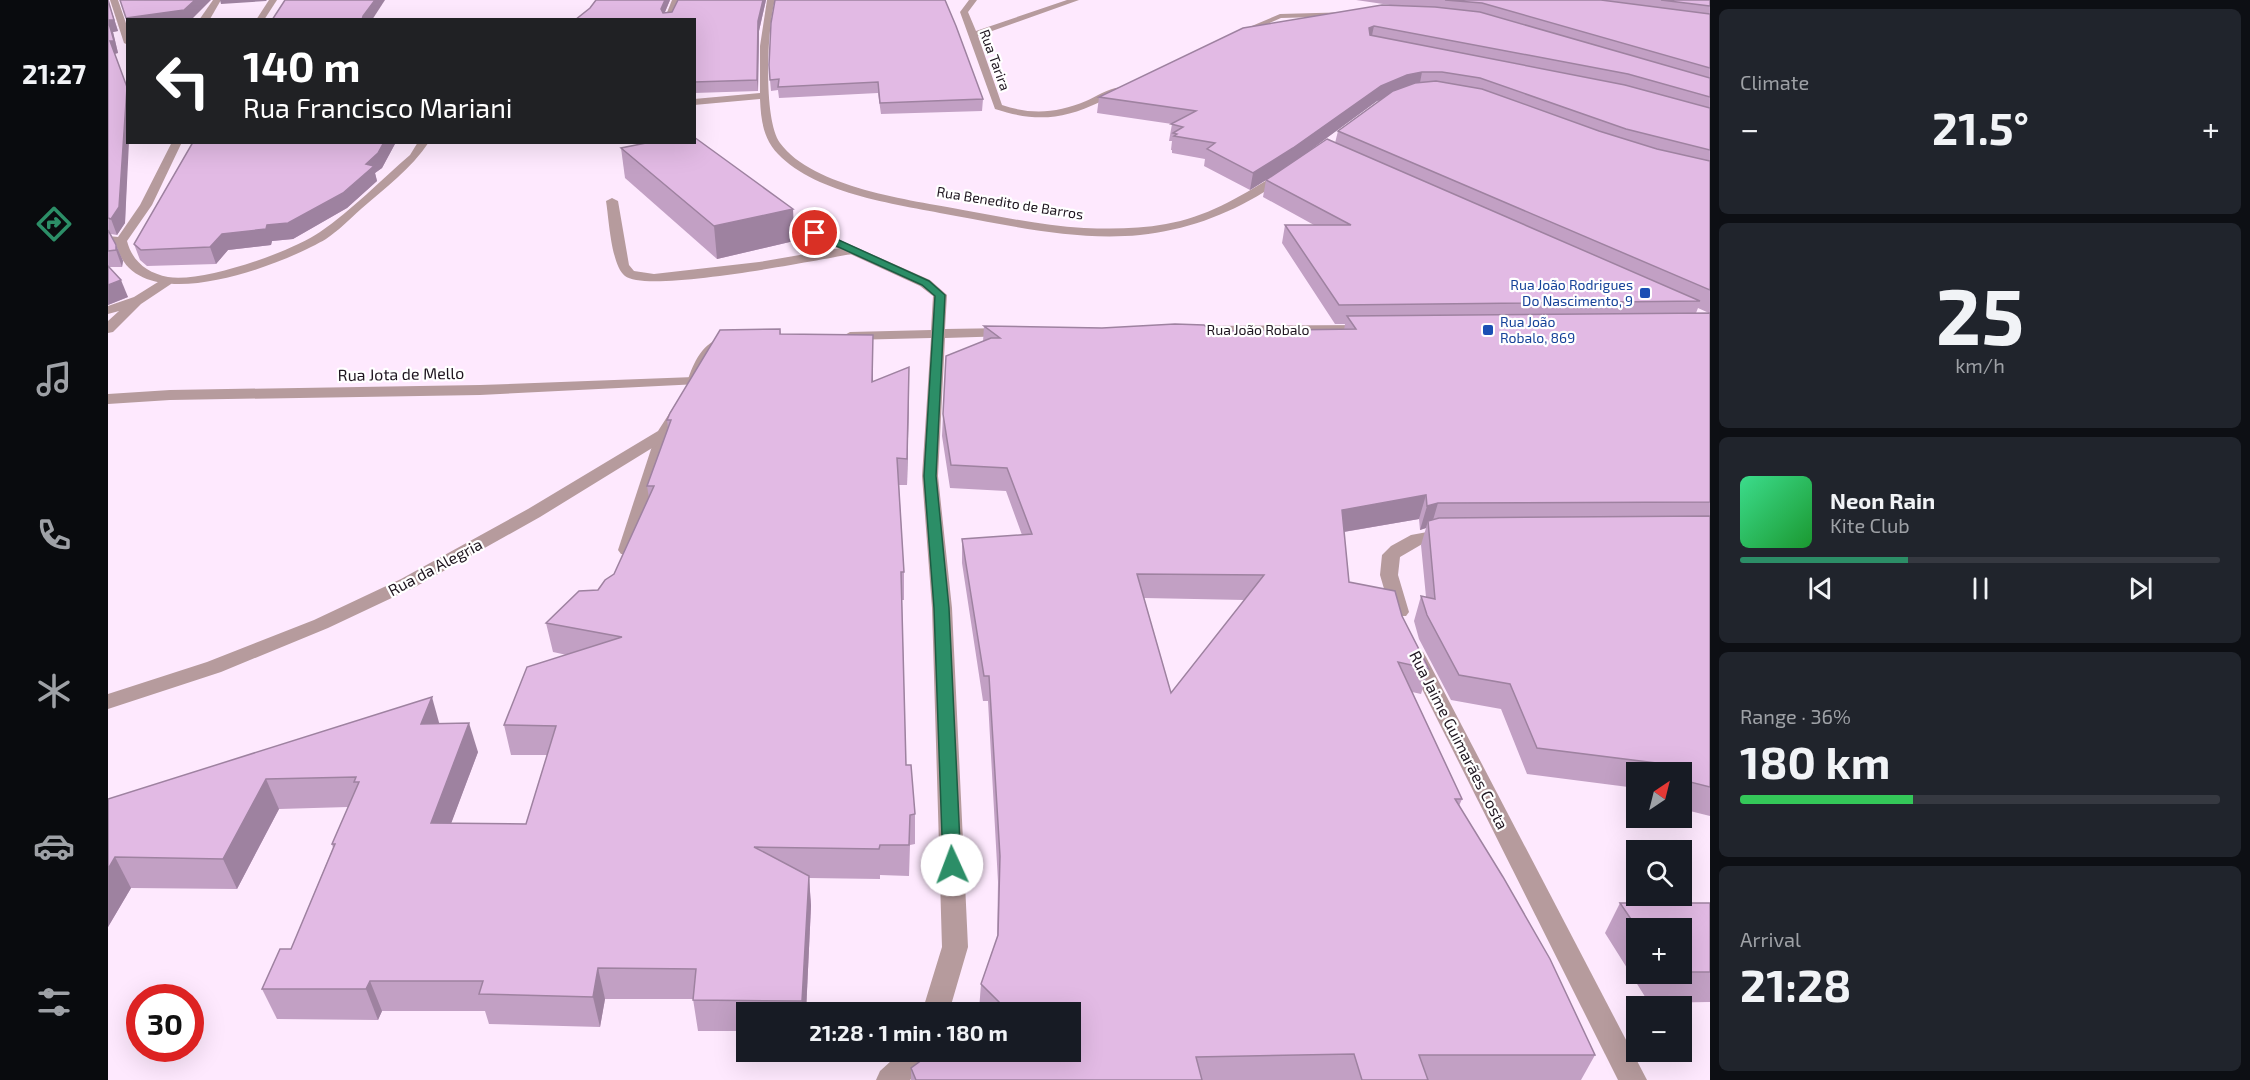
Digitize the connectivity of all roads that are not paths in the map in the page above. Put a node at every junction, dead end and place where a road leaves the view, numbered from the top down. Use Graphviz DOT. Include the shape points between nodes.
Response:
graph roads {
  1 [pos="114,0"];
  2 [pos="218,0"];
  3 [pos="273,0"];
  4 [pos="676,0"];
  5 [pos="771,0"];
  6 [pos="973,0"];
  7 [pos="1075,0"];
  8 [pos="1359,14"];
  9 [pos="206,18"];
  10 [pos="261,18"];
  11 [pos="669,18"];
  12 [pos="973,35"];
  13 [pos="126,40"];
  14 [pos="1218,42"];
  15 [pos="1125,86"];
  16 [pos="763,96"];
  17 [pos="696,102"];
  18 [pos="176,144"];
  19 [pos="423,144"];
  20 [pos="1294,168"];
  21 [pos="612,201"];
  22 [pos="815,233"];
  23 [pos="115,240"];
  24 [pos="852,250"];
  25 [pos="166,281"];
  26 [pos="139,300"];
  27 [pos="108,310"];
  28 [pos="108,329"];
  29 [pos="1380,329"];
  30 [pos="1169,330"];
  31 [pos="1017,332"];
  32 [pos="940,333"];
  33 [pos="837,336"];
  34 [pos="745,338"];
  35 [pos="694,381"];
  36 [pos="108,399"];
  37 [pos="664,434"];
  38 [pos="1471,533"];
  39 [pos="619,568"];
  40 [pos="108,702"];
  41 [pos="939,1002"];
  42 [pos="910,1062"];
  43 [pos="890,1080"];
  44 [pos="1634,1080"];
  1 -- 13 [label="street"];
  2 -- 9 [label="street"];
  3 -- 10 [label="street"];
  4 -- 11 [label="street"];
  5 -- 16 [label="street, Rua Benedito de Barros"];
  6 -- 12 [label="street, Rua Tarira" via="964,12"];
  7 -- 12 [label="street"];
  8 -- 14 [label="street" via="1280,16"];
  12 -- 15 [label="street, Rua Tarira" via="998,107 1018,115 1048,117 1065,113"];
  16 -- 17 [label="street"];
  16 -- 20 [label="street, Rua Benedito de Barros" via="770,136 779,148 828,181 894,200 1031,225 1135,232 1194,223 1238,204"];
  18 -- 23 [label="street" via="146,205"];
  19 -- 25 [label="street" via="414,157 324,235 294,252 214,276"];
  21 -- 24 [label="street" via="623,266 630,274 666,277"];
  22 -- 24 [label="street"];
  23 -- 25 [label="street" via="135,268"];
  24 -- 32 [label="street" via="934,289 940,295"];
  25 -- 26 [label="street"];
  26 -- 27 [label="street"];
  26 -- 28 [label="street"];
  29 -- 30 [label="street, Rua João Robalo"];
  31 -- 32 [label="street"];
  32 -- 33 [label="street"];
  32 -- 41 [label="street" via="930,476 942,608 955,947"];
  34 -- 35 [label="street, Rua da Alegria" via="713,345 704,355"];
  35 -- 36 [label="street, Rua Jota de Mello"];
  35 -- 37 [label="street, Rua da Alegria"];
  37 -- 39 [label="street"];
  37 -- 40 [label="street, Rua da Alegria" via="534,513 398,588 214,667"];
  38 -- 44 [label="street, Rua Jaime Guimarães Costa" via="1431,534 1408,541 1391,555 1389,575 1406,634"];
  42 -- 43 [label="street"];
}
